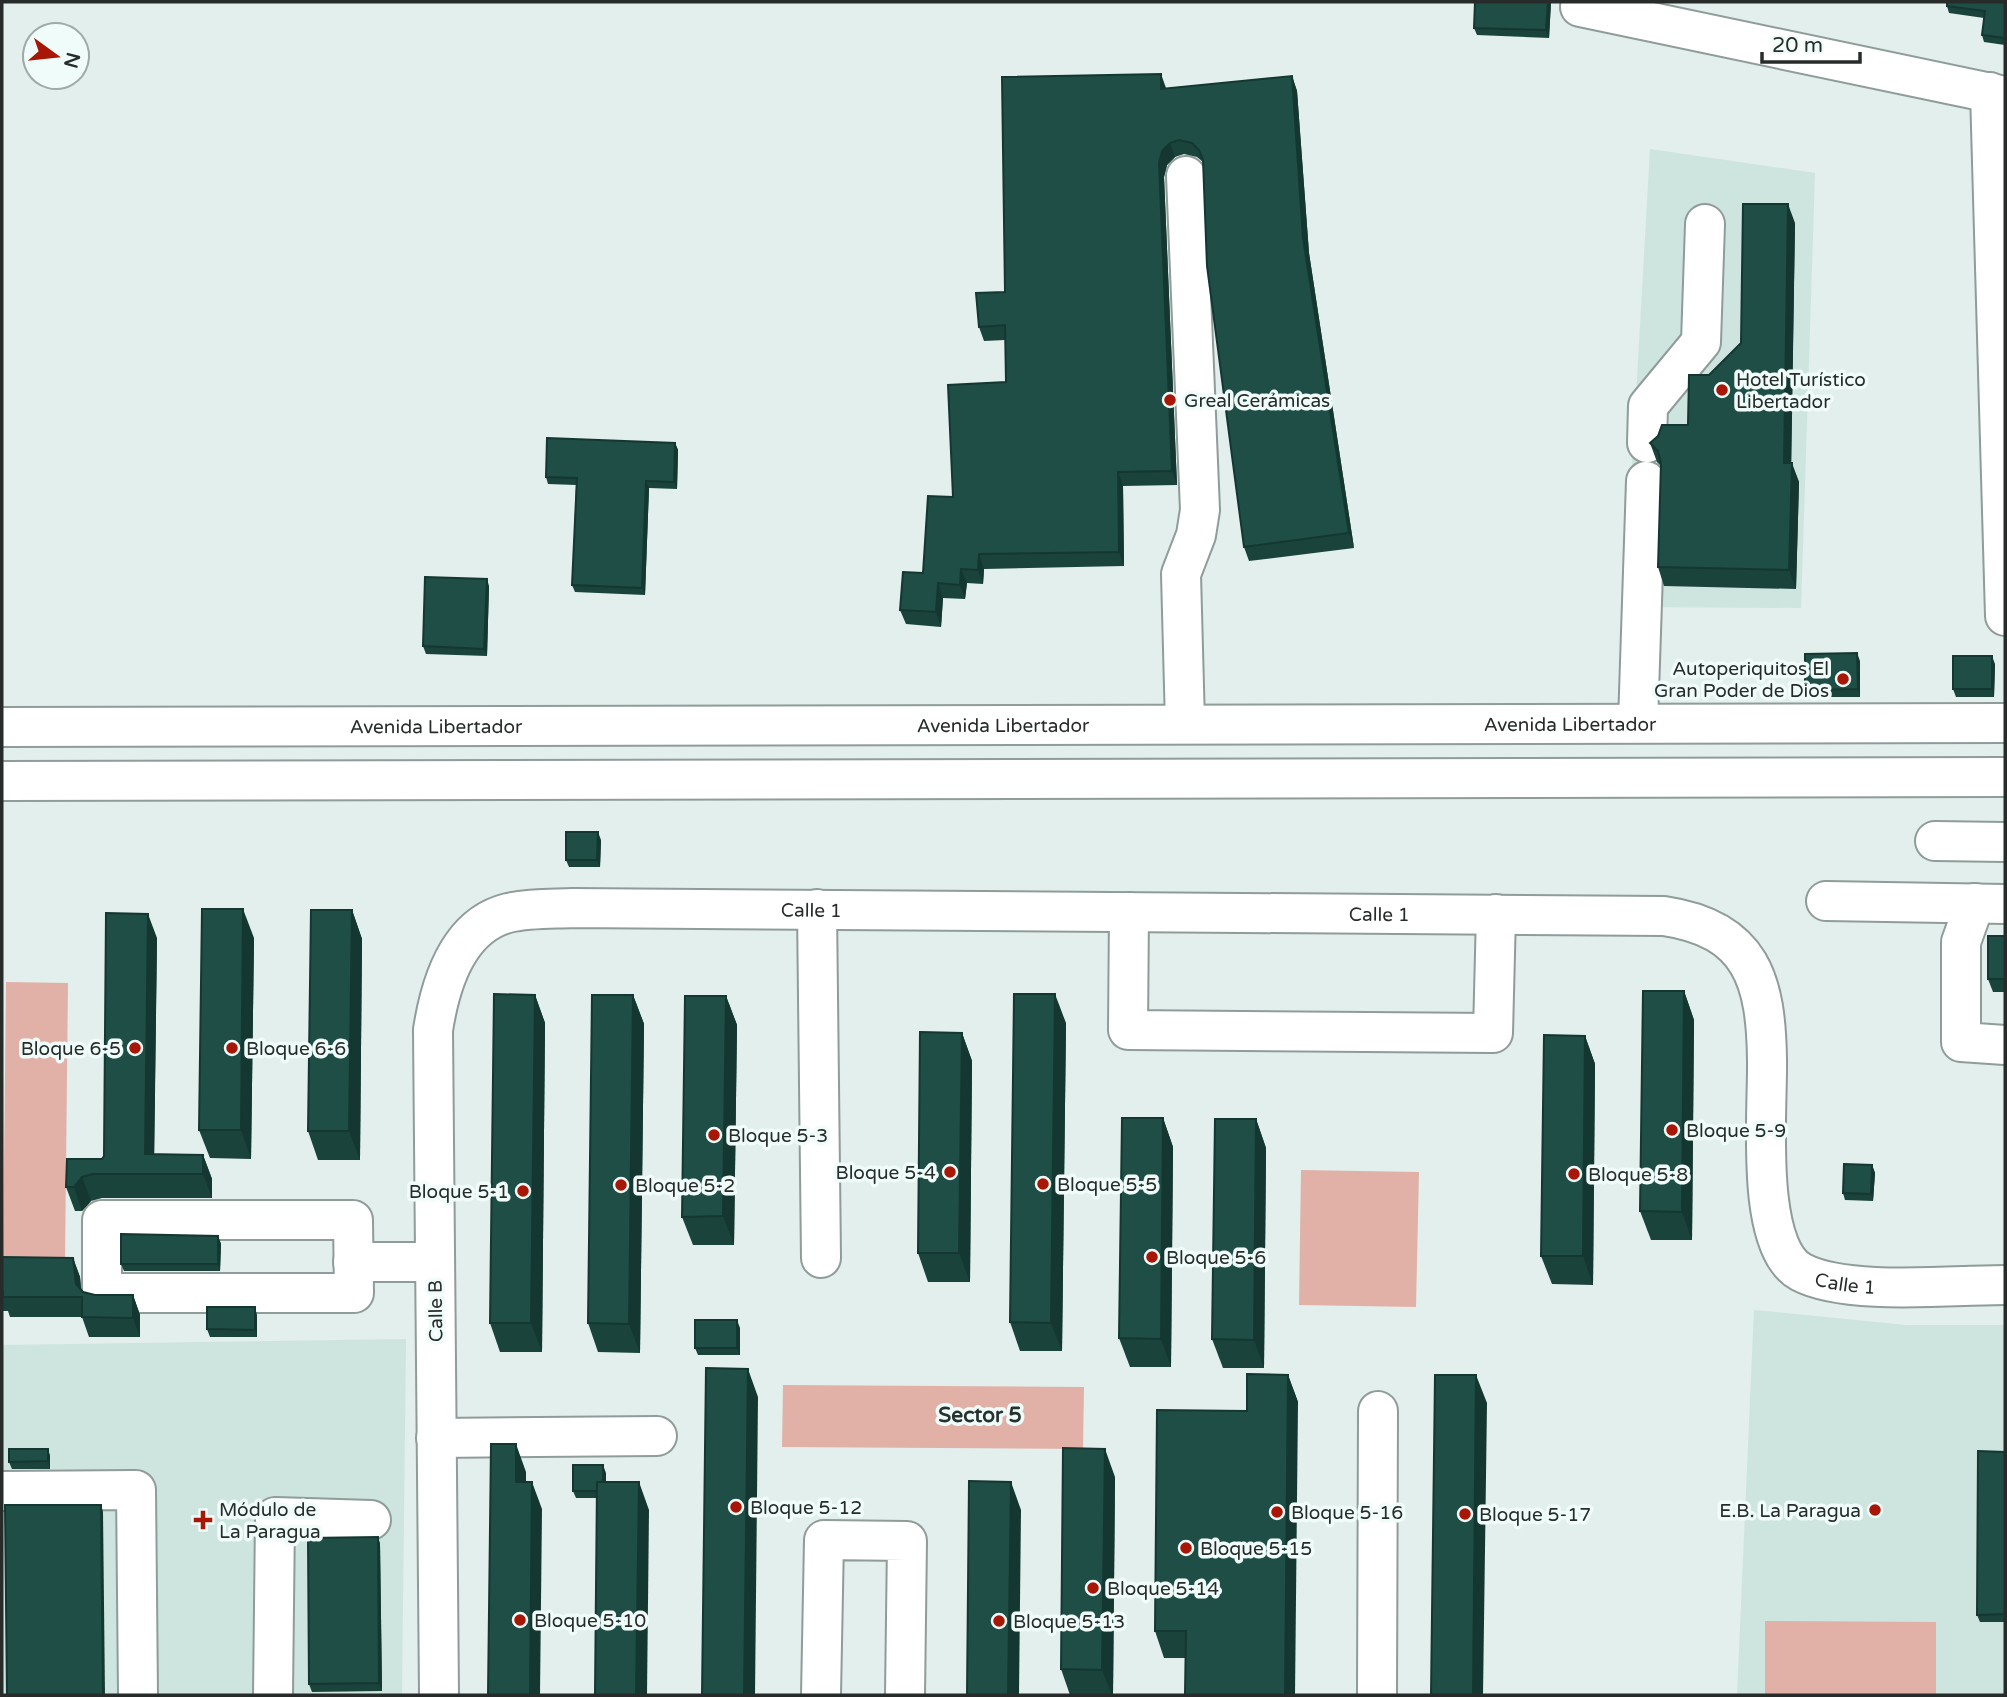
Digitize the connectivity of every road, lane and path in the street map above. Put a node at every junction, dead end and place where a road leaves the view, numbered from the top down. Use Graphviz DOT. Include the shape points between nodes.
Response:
graph roads {
  1 [pos="1580,7"];
  2 [pos="1997,94"];
  3 [pos="1186,176"];
  4 [pos="1705,224"];
  5 [pos="1647,443"];
  6 [pos="1646,481"];
  7 [pos="2005,609"];
  8 [pos="1638,723"];
  9 [pos="2005,723"];
  10 [pos="1185,724"];
  11 [pos="2,727"];
  12 [pos="2005,777"];
  13 [pos="2,781"];
  14 [pos="1935,841"];
  15 [pos="2005,842"];
  16 [pos="1826,901"];
  17 [pos="1990,903"];
  18 [pos="817,909"];
  19 [pos="1129,912"];
  20 [pos="1496,914"];
  21 [pos="471,936"];
  22 [pos="2005,1045"];
  23 [pos="821,1258"];
  24 [pos="353,1262"];
  25 [pos="434,1262"];
  26 [pos="2005,1286"];
  27 [pos="1378,1411"];
  28 [pos="657,1436"];
  29 [pos="436,1438"];
  30 [pos="2,1491"];
  31 [pos="371,1520"];
  32 [pos="138,1695"];
  33 [pos="273,1695"];
  34 [pos="439,1695"];
  35 [pos="821,1695"];
  36 [pos="905,1695"];
  37 [pos="1377,1695"];
  1 -- 2 [label="main road"];
  2 -- 7 [label="main road"];
  3 -- 10 [label="main road" via="1200,510 1196,536 1181,574"];
  4 -- 5 [label="main road" via="1701,342 1648,406"];
  6 -- 8 [label="main road"];
  8 -- 9 [label="main road, Avenida Libertador"];
  8 -- 10 [label="main road, Avenida Libertador"];
  10 -- 11 [label="main road, Avenida Libertador"];
  12 -- 13 [label="main road"];
  14 -- 15 [label="main road"];
  16 -- 17 [label="main road"];
  17 -- 22 [label="main road" via="1961,942 1961,1042"];
  18 -- 19 [label="main road, Calle 1"];
  18 -- 21 [label="main road, Calle 1" via="521,911 487,922"];
  18 -- 23 [label="main road"];
  19 -- 20 [label="main road, Calle 1"];
  19 -- 20 [label="main road" via="1128,1030 1493,1032"];
  20 -- 26 [label="main road, Calle 1" via="1664,916 1700,923 1721,934 1751,963 1764,999 1768,1199 1772,1230 1790,1265 1813,1277 1852,1285"];
  21 -- 25 [label="main road, Calle B" via="447,972 433,1030"];
  24 -- 24 [label="main road" via="354,1293 102,1293 102,1220 353,1220"];
  24 -- 25 [label="main road"];
  25 -- 29 [label="main road, Calle B"];
  27 -- 37 [label="main road"];
  28 -- 29 [label="main road"];
  29 -- 34 [label="main road, Calle B"];
  30 -- 32 [label="main road" via="136,1490"];
  31 -- 33 [label="main road" via="275,1517"];
  35 -- 36 [label="main road" via="824,1540 907,1541"];
}
